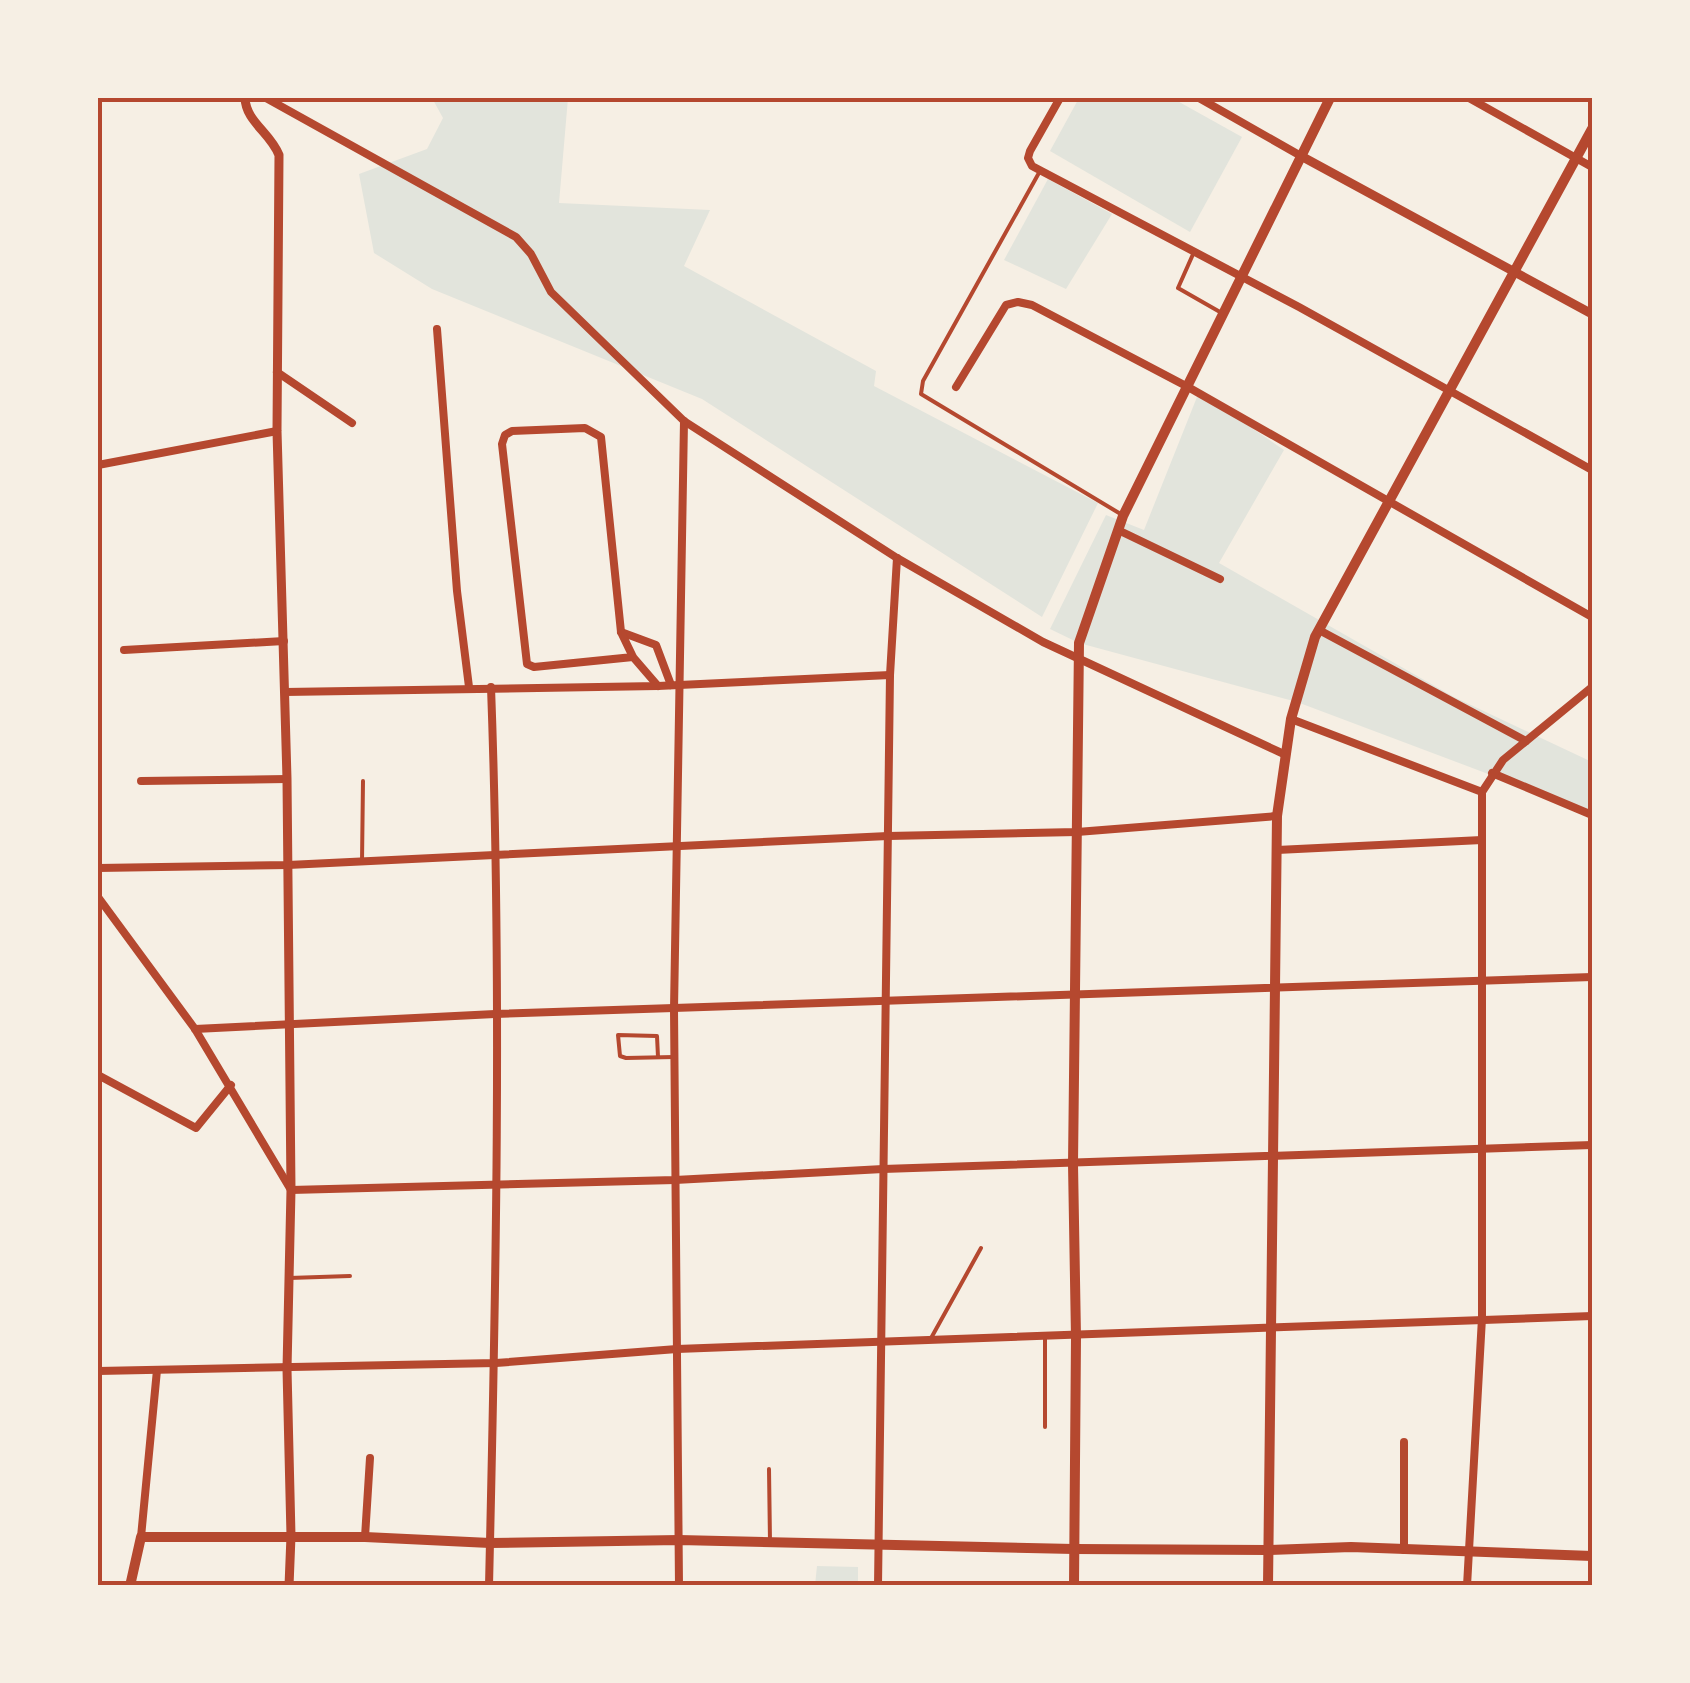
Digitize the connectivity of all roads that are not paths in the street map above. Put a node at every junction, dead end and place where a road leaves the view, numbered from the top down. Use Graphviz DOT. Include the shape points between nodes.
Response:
graph roads {
  1 [pos="245,98"];
  2 [pos="266,98"];
  3 [pos="1060,98"];
  4 [pos="1200,98"];
  5 [pos="1330,98"];
  6 [pos="1469,98"];
  7 [pos="1592,129"];
  8 [pos="1301,156"];
  9 [pos="1576,158"];
  10 [pos="1592,167"];
  11 [pos="1037,168"];
  12 [pos="1194,252"];
  13 [pos="1516,270"];
  14 [pos="1243,278"];
  15 [pos="1224,314"];
  16 [pos="1592,314"];
  17 [pos="437,328"];
  18 [pos="278,372"];
  19 [pos="956,387"];
  20 [pos="1188,387"];
  21 [pos="1450,389"];
  22 [pos="684,421"];
  23 [pos="352,423"];
  24 [pos="277,431"];
  25 [pos="98,465"];
  26 [pos="1592,470"];
  27 [pos="1390,503"];
  28 [pos="1123,516"];
  29 [pos="1118,530"];
  30 [pos="897,558"];
  31 [pos="1220,579"];
  32 [pos="1592,618"];
  33 [pos="1319,630"];
  34 [pos="621,632"];
  35 [pos="284,642"];
  36 [pos="124,650"];
  37 [pos="633,658"];
  38 [pos="1078,660"];
  39 [pos="890,676"];
  40 [pos="675,685"];
  41 [pos="658,686"];
  42 [pos="1592,686"];
  43 [pos="469,687"];
  44 [pos="491,687"];
  45 [pos="285,692"];
  46 [pos="1290,719"];
  47 [pos="1526,740"];
  48 [pos="1286,755"];
  49 [pos="1492,772"];
  50 [pos="287,778"];
  51 [pos="141,781"];
  52 [pos="364,782"];
  53 [pos="1482,792"];
  54 [pos="1277,816"];
  55 [pos="1592,816"];
  56 [pos="1077,832"];
  57 [pos="888,836"];
  58 [pos="1482,840"];
  59 [pos="678,847"];
  60 [pos="1277,850"];
  61 [pos="497,856"];
  62 [pos="362,862"];
  63 [pos="288,865"];
  64 [pos="98,868"];
  65 [pos="98,897"];
  66 [pos="1592,977"];
  67 [pos="1482,980"];
  68 [pos="1276,986"];
  69 [pos="1075,996"];
  70 [pos="886,1003"];
  71 [pos="674,1008"];
  72 [pos="496,1014"];
  73 [pos="287,1024"];
  74 [pos="195,1030"];
  75 [pos="658,1057"];
  76 [pos="674,1057"];
  77 [pos="98,1075"];
  78 [pos="231,1085"];
  79 [pos="1592,1146"];
  80 [pos="1483,1151"];
  81 [pos="1273,1156"];
  82 [pos="1074,1164"];
  83 [pos="883,1169"];
  84 [pos="675,1180"];
  85 [pos="496,1182"];
  86 [pos="291,1190"];
  87 [pos="981,1248"];
  88 [pos="350,1276"];
  89 [pos="289,1278"];
  90 [pos="1592,1316"];
  91 [pos="1482,1318"];
  92 [pos="1272,1325"];
  93 [pos="1076,1337"];
  94 [pos="1045,1338"];
  95 [pos="930,1340"];
  96 [pos="881,1341"];
  97 [pos="676,1349"];
  98 [pos="496,1363"];
  99 [pos="286,1369"];
  100 [pos="157,1370"];
  101 [pos="98,1372"];
  102 [pos="1045,1427"];
  103 [pos="1404,1442"];
  104 [pos="370,1458"];
  105 [pos="770,1469"];
  106 [pos="291,1536"];
  107 [pos="141,1537"];
  108 [pos="364,1537"];
  109 [pos="679,1540"];
  110 [pos="770,1542"];
  111 [pos="490,1543"];
  112 [pos="878,1543"];
  113 [pos="1074,1549"];
  114 [pos="1268,1550"];
  115 [pos="1404,1550"];
  116 [pos="1468,1553"];
  117 [pos="1592,1556"];
  118 [pos="130,1586"];
  119 [pos="290,1586"];
  120 [pos="489,1586"];
  121 [pos="680,1586"];
  122 [pos="878,1586"];
  123 [pos="1074,1586"];
  124 [pos="1268,1586"];
  125 [pos="1467,1586"];
  1 -- 18 [label="street" via="246,112 279,154"];
  2 -- 22 [label="street" via="516,237 550,292"];
  3 -- 11 [label="street" via="1028,158"];
  4 -- 8 [label="street"];
  5 -- 8 [label="main road"];
  6 -- 9 [label="street"];
  7 -- 9 [label="main road"];
  8 -- 13 [label="street"];
  8 -- 14 [label="main road"];
  9 -- 10 [label="street"];
  9 -- 13 [label="main road"];
  11 -- 12 [label="street"];
  11 -- 28 [label="lane" via="921,394"];
  12 -- 14 [label="street"];
  12 -- 15 [label="lane" via="1178,288"];
  13 -- 16 [label="street"];
  13 -- 21 [label="main road"];
  14 -- 15 [label="main road"];
  14 -- 21 [label="street"];
  15 -- 20 [label="main road"];
  17 -- 43 [label="street"];
  18 -- 23 [label="street"];
  18 -- 24 [label="street"];
  19 -- 20 [label="street" via="1006,305 1018,302"];
  20 -- 27 [label="street"];
  20 -- 28 [label="main road"];
  21 -- 26 [label="street"];
  21 -- 27 [label="main road"];
  22 -- 30 [label="street"];
  22 -- 40 [label="street"];
  24 -- 25 [label="street"];
  24 -- 35 [label="street"];
  27 -- 32 [label="street"];
  27 -- 33 [label="main road"];
  28 -- 29 [label="main road"];
  29 -- 31 [label="street"];
  29 -- 38 [label="main road"];
  30 -- 38 [label="street"];
  30 -- 39 [label="street"];
  33 -- 46 [label="main road"];
  33 -- 47 [label="street"];
  34 -- 37 [label="street"];
  34 -- 37 [label="street" via="600,437 586,428 512,431 502,444 527,664"];
  34 -- 40 [label="street" via="656,646"];
  35 -- 36 [label="street"];
  35 -- 45 [label="street"];
  37 -- 41 [label="street"];
  38 -- 48 [label="street"];
  38 -- 56 [label="main road"];
  39 -- 40 [label="street"];
  39 -- 57 [label="street"];
  40 -- 41 [label="street"];
  40 -- 59 [label="street"];
  41 -- 44 [label="street"];
  42 -- 47 [label="street"];
  43 -- 44 [label="street"];
  43 -- 45 [label="street"];
  44 -- 61 [label="street"];
  45 -- 50 [label="street"];
  46 -- 48 [label="main road"];
  46 -- 53 [label="street"];
  47 -- 49 [label="street"];
  48 -- 54 [label="main road"];
  49 -- 53 [label="street"];
  49 -- 55 [label="street"];
  50 -- 51 [label="street"];
  50 -- 63 [label="street"];
  52 -- 62 [label="lane"];
  53 -- 58 [label="street"];
  54 -- 56 [label="street"];
  54 -- 60 [label="main road"];
  56 -- 57 [label="street"];
  56 -- 69 [label="main road"];
  57 -- 59 [label="street"];
  57 -- 70 [label="street"];
  58 -- 60 [label="street"];
  58 -- 67 [label="street"];
  59 -- 61 [label="street"];
  59 -- 71 [label="street"];
  60 -- 68 [label="main road"];
  61 -- 62 [label="street"];
  61 -- 72 [label="street"];
  62 -- 63 [label="street"];
  63 -- 64 [label="street"];
  63 -- 73 [label="street"];
  65 -- 74 [label="street"];
  66 -- 67 [label="street"];
  67 -- 68 [label="street"];
  67 -- 80 [label="street"];
  68 -- 69 [label="street"];
  68 -- 81 [label="main road"];
  69 -- 70 [label="street"];
  69 -- 82 [label="main road"];
  70 -- 71 [label="street"];
  70 -- 83 [label="street"];
  71 -- 72 [label="street"];
  71 -- 76 [label="street"];
  72 -- 73 [label="street"];
  72 -- 85 [label="street"];
  73 -- 74 [label="street"];
  73 -- 86 [label="street"];
  74 -- 78 [label="street"];
  75 -- 75 [label="lane" via="620,1056 618,1035 657,1036"];
  75 -- 76 [label="lane"];
  76 -- 84 [label="street"];
  77 -- 78 [label="street" via="196,1128"];
  78 -- 86 [label="street"];
  79 -- 80 [label="street"];
  80 -- 81 [label="street"];
  80 -- 91 [label="street"];
  81 -- 82 [label="street"];
  81 -- 92 [label="main road"];
  82 -- 83 [label="street"];
  82 -- 93 [label="main road"];
  83 -- 84 [label="street"];
  83 -- 96 [label="street"];
  84 -- 85 [label="street"];
  84 -- 97 [label="street"];
  85 -- 86 [label="street"];
  85 -- 98 [label="street"];
  86 -- 89 [label="street"];
  87 -- 95 [label="lane"];
  88 -- 89 [label="lane"];
  89 -- 99 [label="street"];
  90 -- 91 [label="street"];
  91 -- 92 [label="street"];
  91 -- 116 [label="street"];
  92 -- 93 [label="street"];
  92 -- 114 [label="main road"];
  93 -- 94 [label="street"];
  93 -- 113 [label="main road"];
  94 -- 95 [label="street"];
  94 -- 102 [label="lane"];
  95 -- 96 [label="street"];
  96 -- 97 [label="street"];
  96 -- 112 [label="street"];
  97 -- 98 [label="street"];
  97 -- 109 [label="street"];
  98 -- 99 [label="street"];
  98 -- 111 [label="street"];
  99 -- 100 [label="street"];
  99 -- 106 [label="street"];
  100 -- 101 [label="street"];
  100 -- 107 [label="street"];
  103 -- 115 [label="street"];
  104 -- 108 [label="street"];
  105 -- 110 [label="lane"];
  106 -- 107 [label="main road"];
  106 -- 108 [label="main road"];
  106 -- 119 [label="street"];
  107 -- 118 [label="main road"];
  108 -- 111 [label="main road"];
  109 -- 110 [label="main road"];
  109 -- 111 [label="main road"];
  109 -- 121 [label="street"];
  110 -- 112 [label="main road"];
  111 -- 120 [label="street"];
  112 -- 113 [label="main road"];
  112 -- 122 [label="street"];
  113 -- 114 [label="main road"];
  113 -- 123 [label="main road"];
  114 -- 115 [label="main road"];
  114 -- 124 [label="main road"];
  115 -- 116 [label="main road"];
  116 -- 117 [label="main road"];
  116 -- 125 [label="street"];
}
